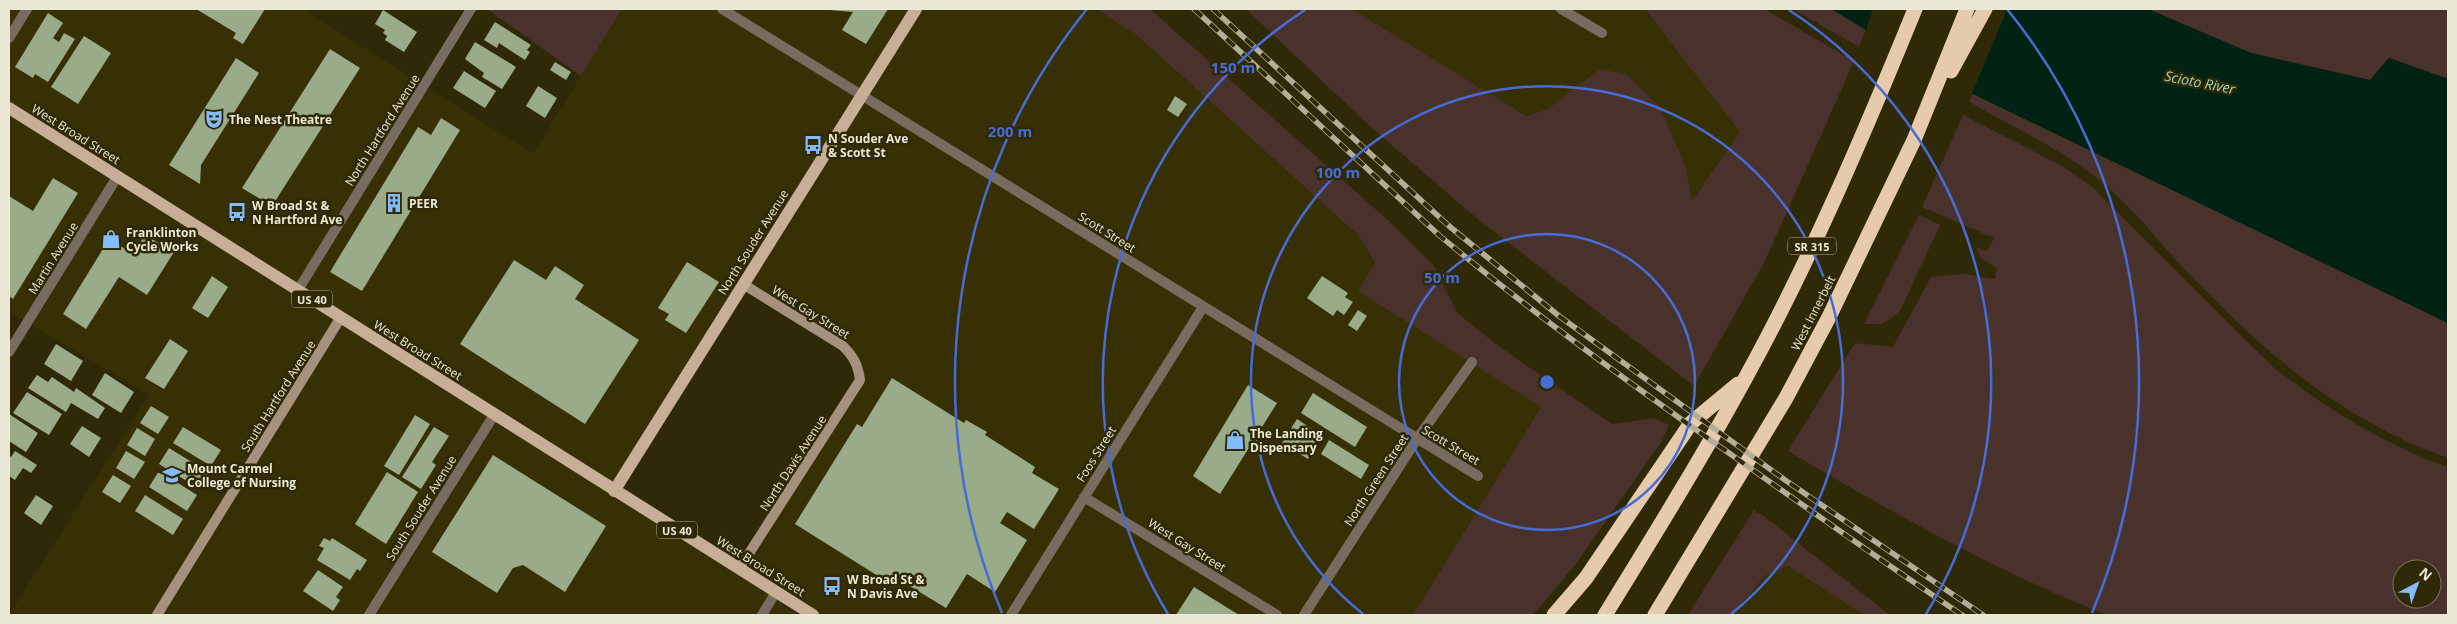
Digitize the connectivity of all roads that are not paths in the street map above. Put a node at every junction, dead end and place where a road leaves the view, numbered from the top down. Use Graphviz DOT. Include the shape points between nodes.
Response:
graph roads {
  1 [pos="27,9"];
  2 [pos="471,9"];
  3 [pos="722,9"];
  4 [pos="916,9"];
  5 [pos="1561,9"];
  6 [pos="1905,9"];
  7 [pos="1915,9"];
  8 [pos="1967,9"];
  9 [pos="1985,9"];
  10 [pos="1602,33"];
  11 [pos="9,38"];
  12 [pos="862,94"];
  13 [pos="9,108"];
  14 [pos="1872,113"];
  15 [pos="1914,140"];
  16 [pos="118,177"];
  17 [pos="743,284"];
  18 [pos="298,290"];
  19 [pos="1204,307"];
  20 [pos="341,317"];
  21 [pos="9,352"];
  22 [pos="1472,362"];
  23 [pos="858,368"];
  24 [pos="1746,377"];
  25 [pos="494,414"];
  26 [pos="1417,440"];
  27 [pos="1478,476"];
  28 [pos="614,490"];
  29 [pos="1084,497"];
  30 [pos="739,569"];
  31 [pos="776,592"];
  32 [pos="157,615"];
  33 [pos="369,615"];
  34 [pos="762,615"];
  35 [pos="813,615"];
  36 [pos="1011,615"];
  37 [pos="1277,615"];
  38 [pos="1304,615"];
  39 [pos="1554,615"];
  40 [pos="1605,615"];
  41 [pos="1655,615"];
  1 -- 11 [label="street"];
  2 -- 18 [label="street, North Hartford Avenue"];
  3 -- 12 [label="street, Scott Street"];
  4 -- 12 [label="main road, North Souder Avenue"];
  5 -- 10 [label="street"];
  6 -- 14 [label="highway"];
  7 -- 14 [label="highway, SR 315"];
  8 -- 15 [label="highway, West Innerbelt"];
  9 -- 15 [label="highway"];
  12 -- 17 [label="main road, North Souder Avenue"];
  12 -- 19 [label="street, Scott Street"];
  13 -- 16 [label="main road, West Broad Street / US 40"];
  14 -- 24 [label="highway, SR 315" via="1812,248"];
  15 -- 41 [label="highway, West Innerbelt" via="1829,317 1786,398"];
  16 -- 18 [label="main road, West Broad Street / US 40"];
  16 -- 21 [label="street, Martin Avenue"];
  17 -- 23 [label="street, West Gay Street" via="843,346 853,356"];
  17 -- 28 [label="main road, North Souder Avenue"];
  18 -- 20 [label="main road, West Broad Street / US 40"];
  19 -- 26 [label="street, Scott Street"];
  19 -- 29 [label="street, Foos Street"];
  20 -- 25 [label="main road, West Broad Street / US 40"];
  20 -- 32 [label="street, South Hartford Avenue"];
  22 -- 26 [label="street, North Green Street"];
  23 -- 30 [label="street, North Davis Avenue" via="860,380 855,391"];
  24 -- 39 [label="highway" via="1692,423 1586,578"];
  24 -- 40 [label="highway, SR 315"];
  25 -- 28 [label="main road, West Broad Street / US 40"];
  25 -- 33 [label="street, South Souder Avenue"];
  26 -- 27 [label="street, Scott Street"];
  26 -- 38 [label="street, North Green Street"];
  28 -- 30 [label="main road, West Broad Street / US 40"];
  29 -- 36 [label="street, Foos Street"];
  29 -- 37 [label="street, West Gay Street"];
  30 -- 31 [label="main road, West Broad Street / US 40"];
  31 -- 34 [label="street"];
  31 -- 35 [label="main road, West Broad Street / US 40"];
}
